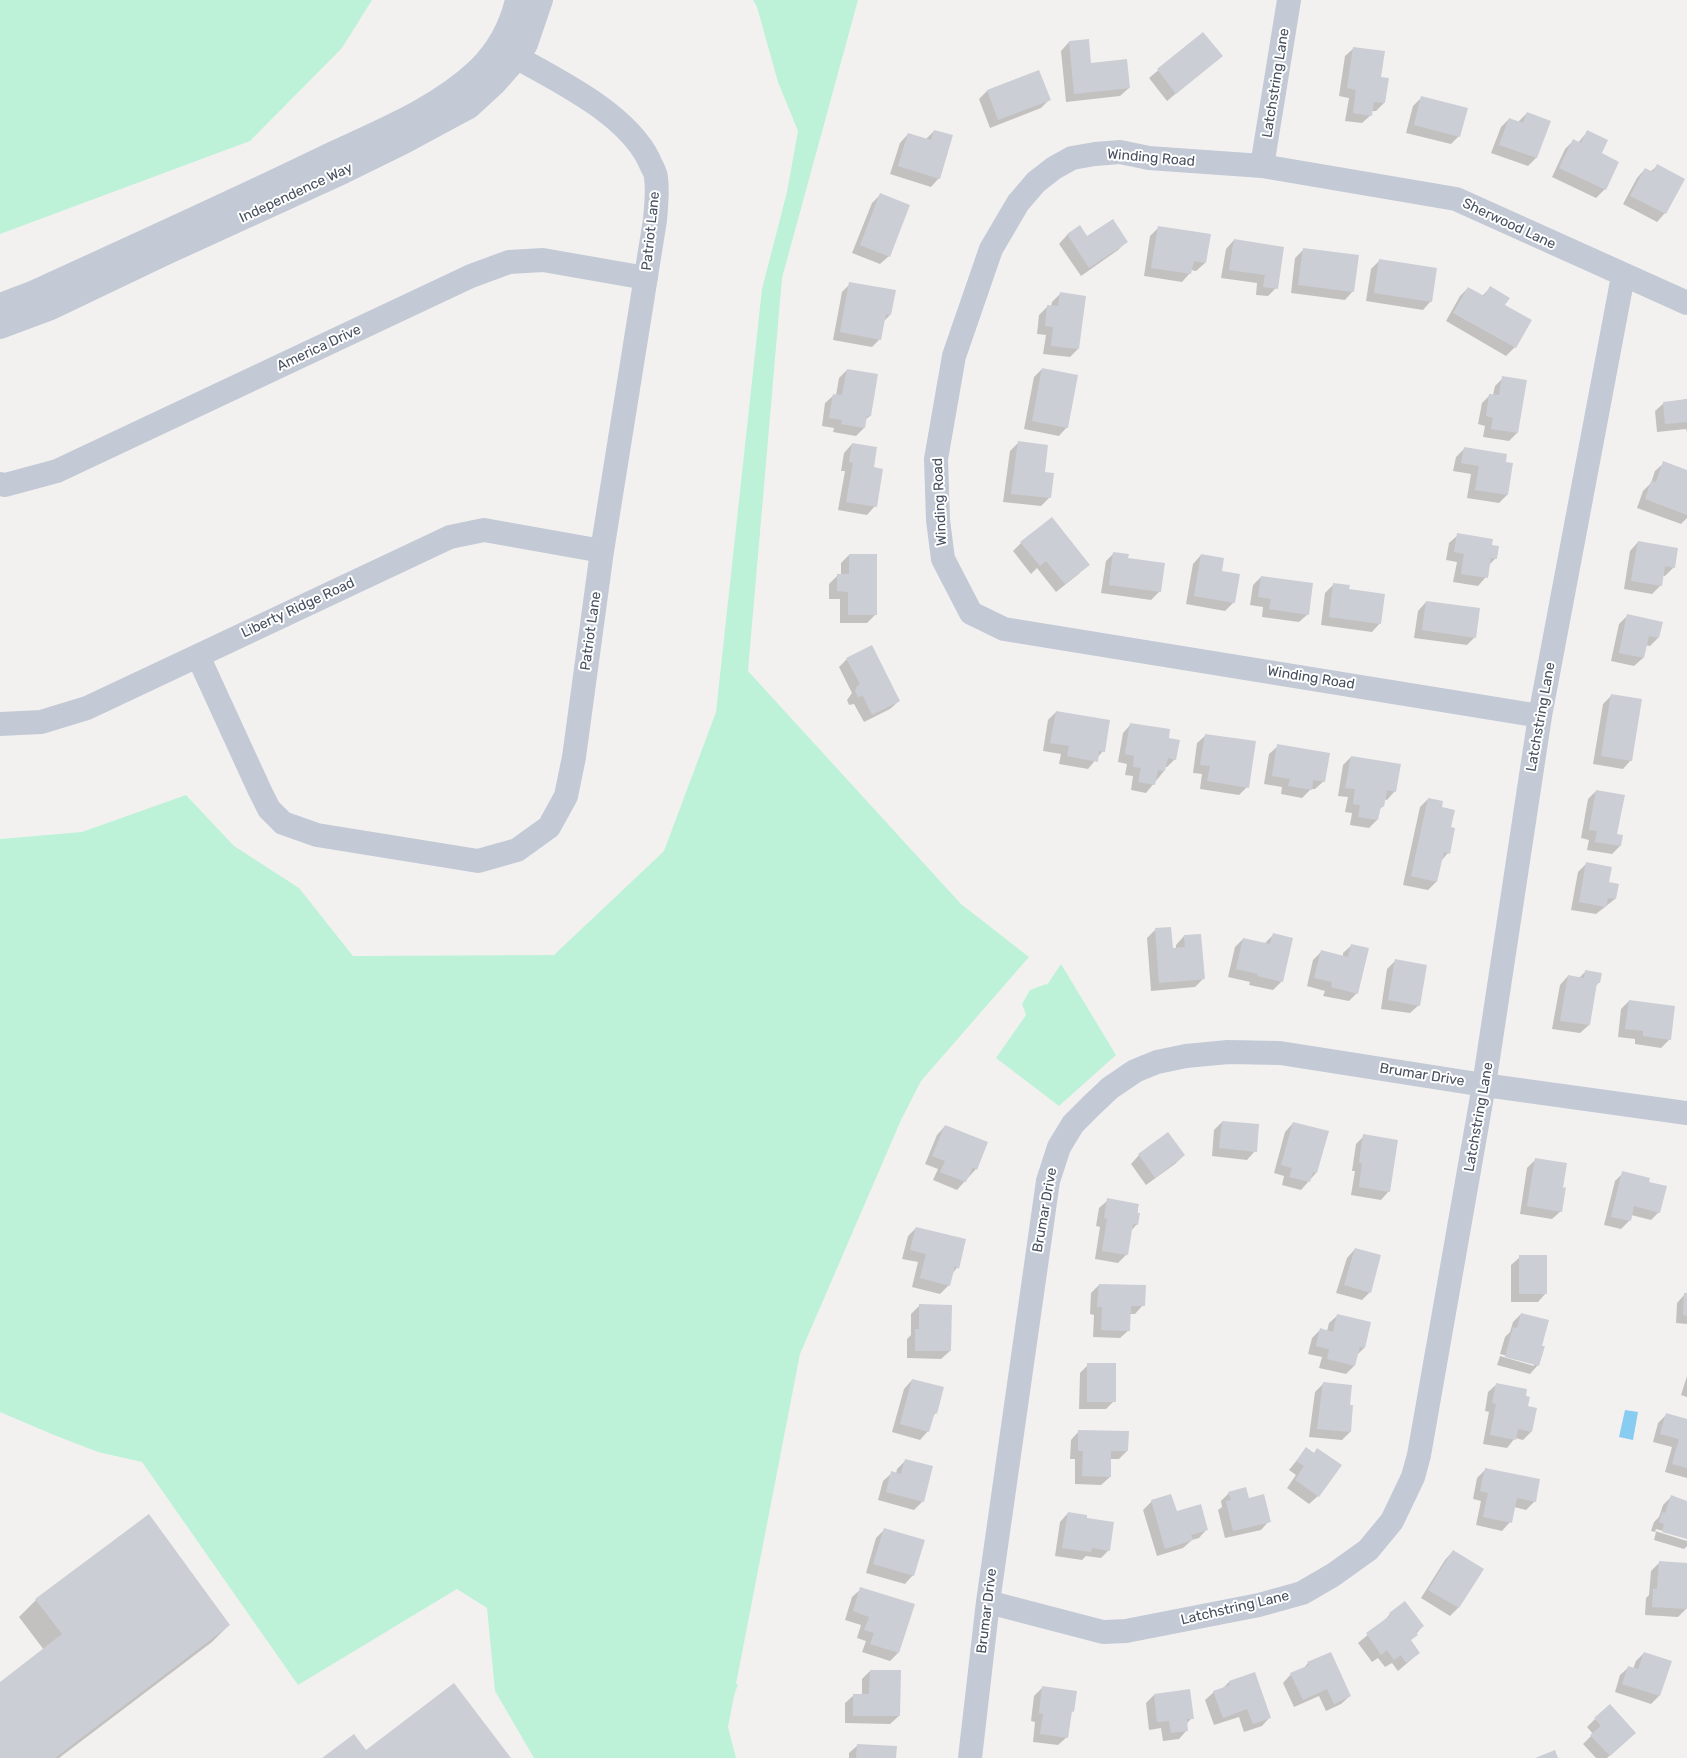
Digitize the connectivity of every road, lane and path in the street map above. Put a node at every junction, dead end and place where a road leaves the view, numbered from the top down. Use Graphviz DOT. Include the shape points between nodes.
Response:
graph roads {
  1 [pos="517,0"];
  2 [pos="541,0"];
  3 [pos="1289,0"];
  4 [pos="507,52"];
  5 [pos="1262,166"];
  6 [pos="1623,276"];
  7 [pos="646,278"];
  8 [pos="1687,303"];
  9 [pos="0,305"];
  10 [pos="0,327"];
  11 [pos="0,484"];
  12 [pos="602,551"];
  13 [pos="198,656"];
  14 [pos="1540,716"];
  15 [pos="0,724"];
  16 [pos="1484,1085"];
  17 [pos="1687,1113"];
  18 [pos="988,1602"];
  19 [pos="970,1758"];
  1 -- 4 [label="street, Independence Way" via="505,35"];
  2 -- 4 [label="street, Independence Way" via="526,44"];
  3 -- 5 [label="street, Latchstring Lane"];
  4 -- 7 [label="street, Patriot Lane" via="599,106 632,135 646,156 656,176 655,220"];
  4 -- 9 [label="street, Independence Way" via="423,110 230,203"];
  4 -- 10 [label="street, Independence Way" via="494,84 469,107 412,138 51,308"];
  5 -- 6 [label="street, Sherwood Lane" via="1456,199"];
  5 -- 14 [label="street, Winding Road" via="1149,158 1120,152 1095,154 1072,158 1054,168 1036,182 1018,203 991,248 954,356 936,459 943,559 958,589 971,613 1004,629"];
  6 -- 8 [label="street, Sherwood Lane"];
  6 -- 14 [label="street, Latchstring Lane"];
  7 -- 11 [label="street, America Drive" via="543,260 510,262 471,276 57,471"];
  7 -- 12 [label="street, Patriot Lane"];
  12 -- 13 [label="street, Liberty Ridge Road" via="484,530 450,537"];
  12 -- 13 [label="street, Patriot Lane" via="566,796 549,827 517,850 478,861 317,835 283,823 269,808 260,791"];
  13 -- 15 [label="street, Liberty Ridge Road" via="87,708 41,722"];
  14 -- 16 [label="street, Latchstring Lane"];
  16 -- 17 [label="street, Brumar Drive"];
  16 -- 18 [label="street, Latchstring Lane" via="1419,1455 1413,1477 1392,1521 1368,1550 1302,1593 1259,1605 1126,1631 1103,1632"];
  16 -- 18 [label="street, Brumar Drive" via="1280,1054 1228,1052 1186,1056 1157,1062 1136,1071 1110,1088 1073,1124 1059,1147 1048,1181"];
  18 -- 19 [label="street, Brumar Drive"];
}
